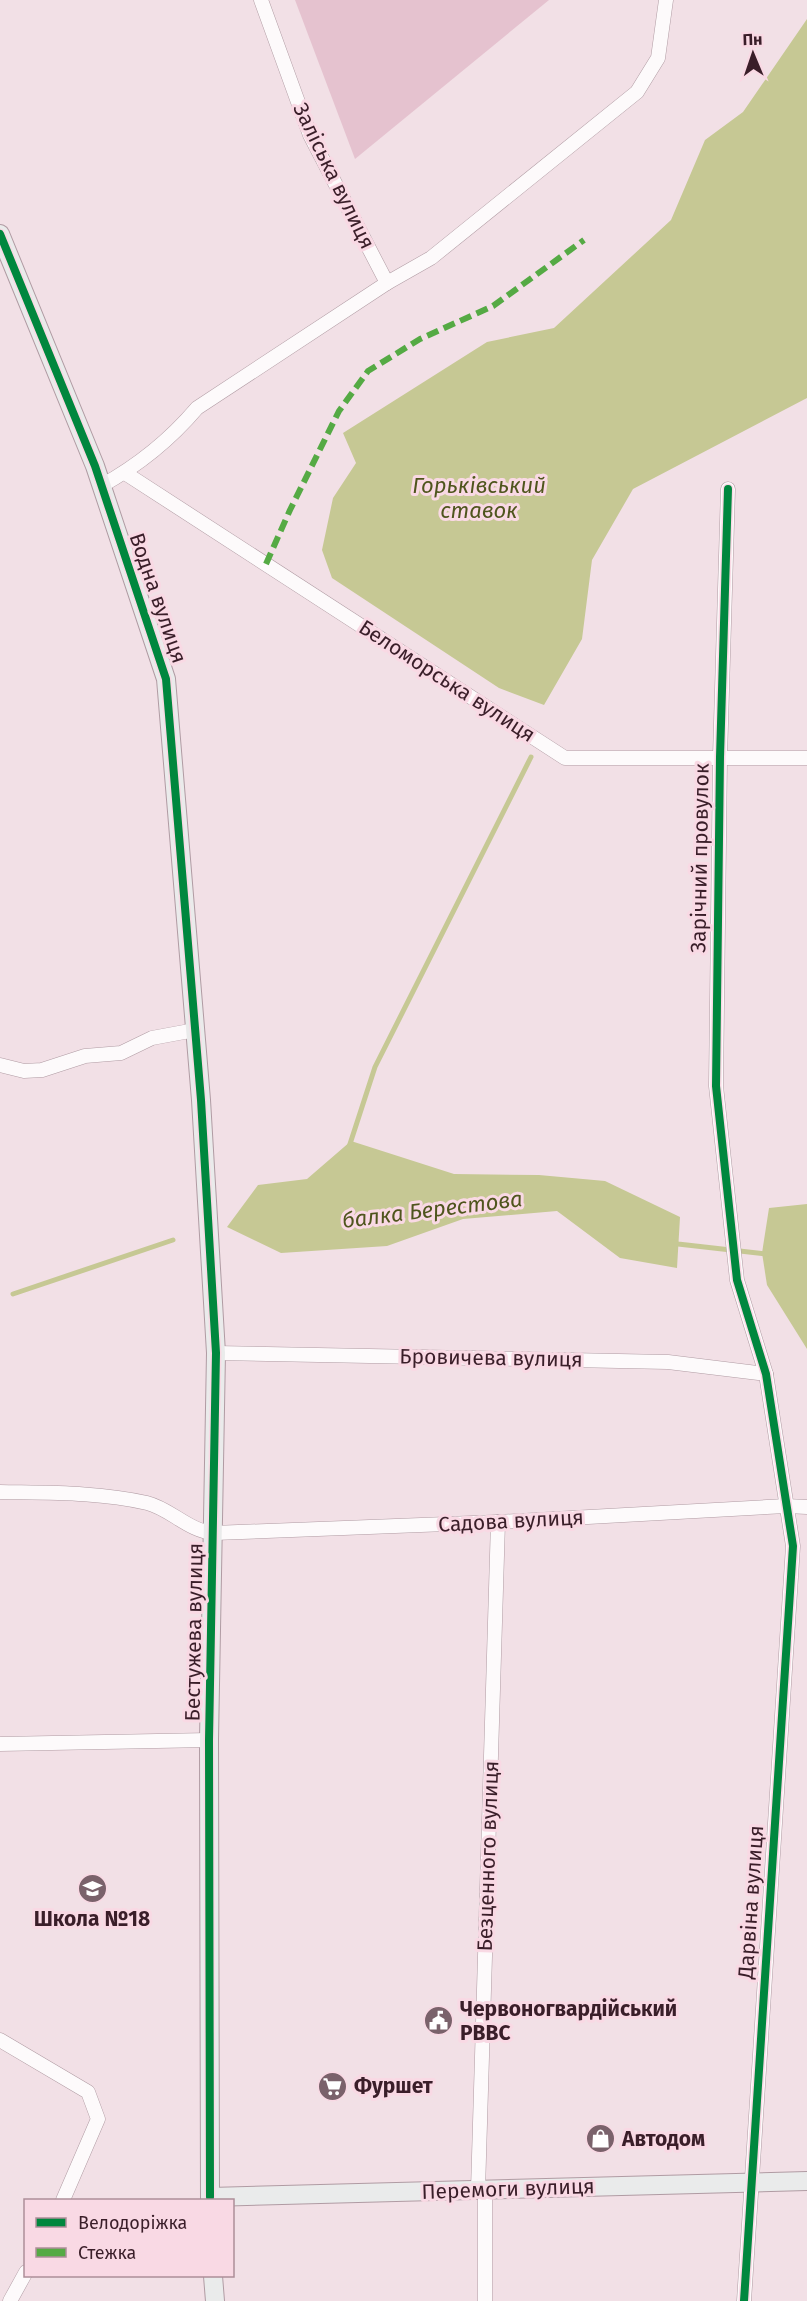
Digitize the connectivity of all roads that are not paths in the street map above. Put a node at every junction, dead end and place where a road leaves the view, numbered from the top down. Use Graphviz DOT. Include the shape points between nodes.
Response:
graph roads {
  1 [pos="261,0"];
  2 [pos="666,0"];
  3 [pos="0,234"];
  4 [pos="387,283"];
  5 [pos="125,473"];
  6 [pos="101,486"];
  7 [pos="728,489"];
  8 [pos="720,757"];
  9 [pos="807,758"];
  10 [pos="195,1030"];
  11 [pos="0,1065"];
  12 [pos="198,1065"];
  13 [pos="216,1353"];
  14 [pos="766,1374"];
  15 [pos="0,1492"];
  16 [pos="786,1506"];
  17 [pos="807,1507"];
  18 [pos="498,1522"];
  19 [pos="214,1533"];
  20 [pos="209,1740"];
  21 [pos="0,1744"];
  22 [pos="0,2040"];
  23 [pos="807,2181"];
  24 [pos="751,2182"];
  25 [pos="482,2190"];
  26 [pos="63,2199"];
  27 [pos="210,2199"];
  28 [pos="24,2276"];
  29 [pos="213,2277"];
  30 [pos="10,2301"];
  31 [pos="214,2301"];
  32 [pos="485,2301"];
  33 [pos="744,2301"];
  1 -- 4 [label="street, Заліська вулиця" via="310,135"];
  2 -- 4 [label="street" via="658,58 637,92 431,258"];
  3 -- 6 [label="street, Водна вулиця"];
  4 -- 5 [label="street" via="197,408 174,435"];
  5 -- 6 [label="street"];
  5 -- 8 [label="street, Беломорська вулиця" via="565,758"];
  6 -- 10 [label="street, Водна вулиця" via="166,679"];
  7 -- 8 [label="street, Зарічний провулок"];
  8 -- 9 [label="street, Беломорська вулиця"];
  8 -- 14 [label="street, Зарічний провулок" via="716,1086 736,1280"];
  10 -- 11 [label="street" via="152,1038 121,1053 85,1056 42,1070 24,1071"];
  10 -- 12 [label="street, Водна вулиця"];
  12 -- 13 [label="street, Бестужева вулиця"];
  13 -- 14 [label="street, Бровичева вулиця" via="668,1362"];
  13 -- 19 [label="street, Бестужева вулиця"];
  14 -- 16 [label="street, Дарвіна вулиця"];
  15 -- 19 [label="street" via="85,1493 150,1504 201,1532"];
  16 -- 17 [label="street, Садова вулиця"];
  16 -- 18 [label="street, Садова вулиця"];
  16 -- 24 [label="street, Дарвіна вулиця" via="793,1546"];
  18 -- 19 [label="street, Садова вулиця"];
  18 -- 25 [label="street, Безценного вулиця"];
  19 -- 20 [label="street, Бестужева вулиця"];
  20 -- 21 [label="street"];
  20 -- 27 [label="street, Бестужева вулиця"];
  22 -- 26 [label="street" via="88,2092 98,2120"];
  23 -- 24 [label="street, Перемоги вулиця"];
  24 -- 25 [label="street, Перемоги вулиця"];
  24 -- 33 [label="street, Дарвіна вулиця"];
  25 -- 27 [label="street, Перемоги вулиця"];
  25 -- 32 [label="street, Безценного вулиця"];
  28 -- 30 [label="street"];
  29 -- 31 [label="street"];
}
